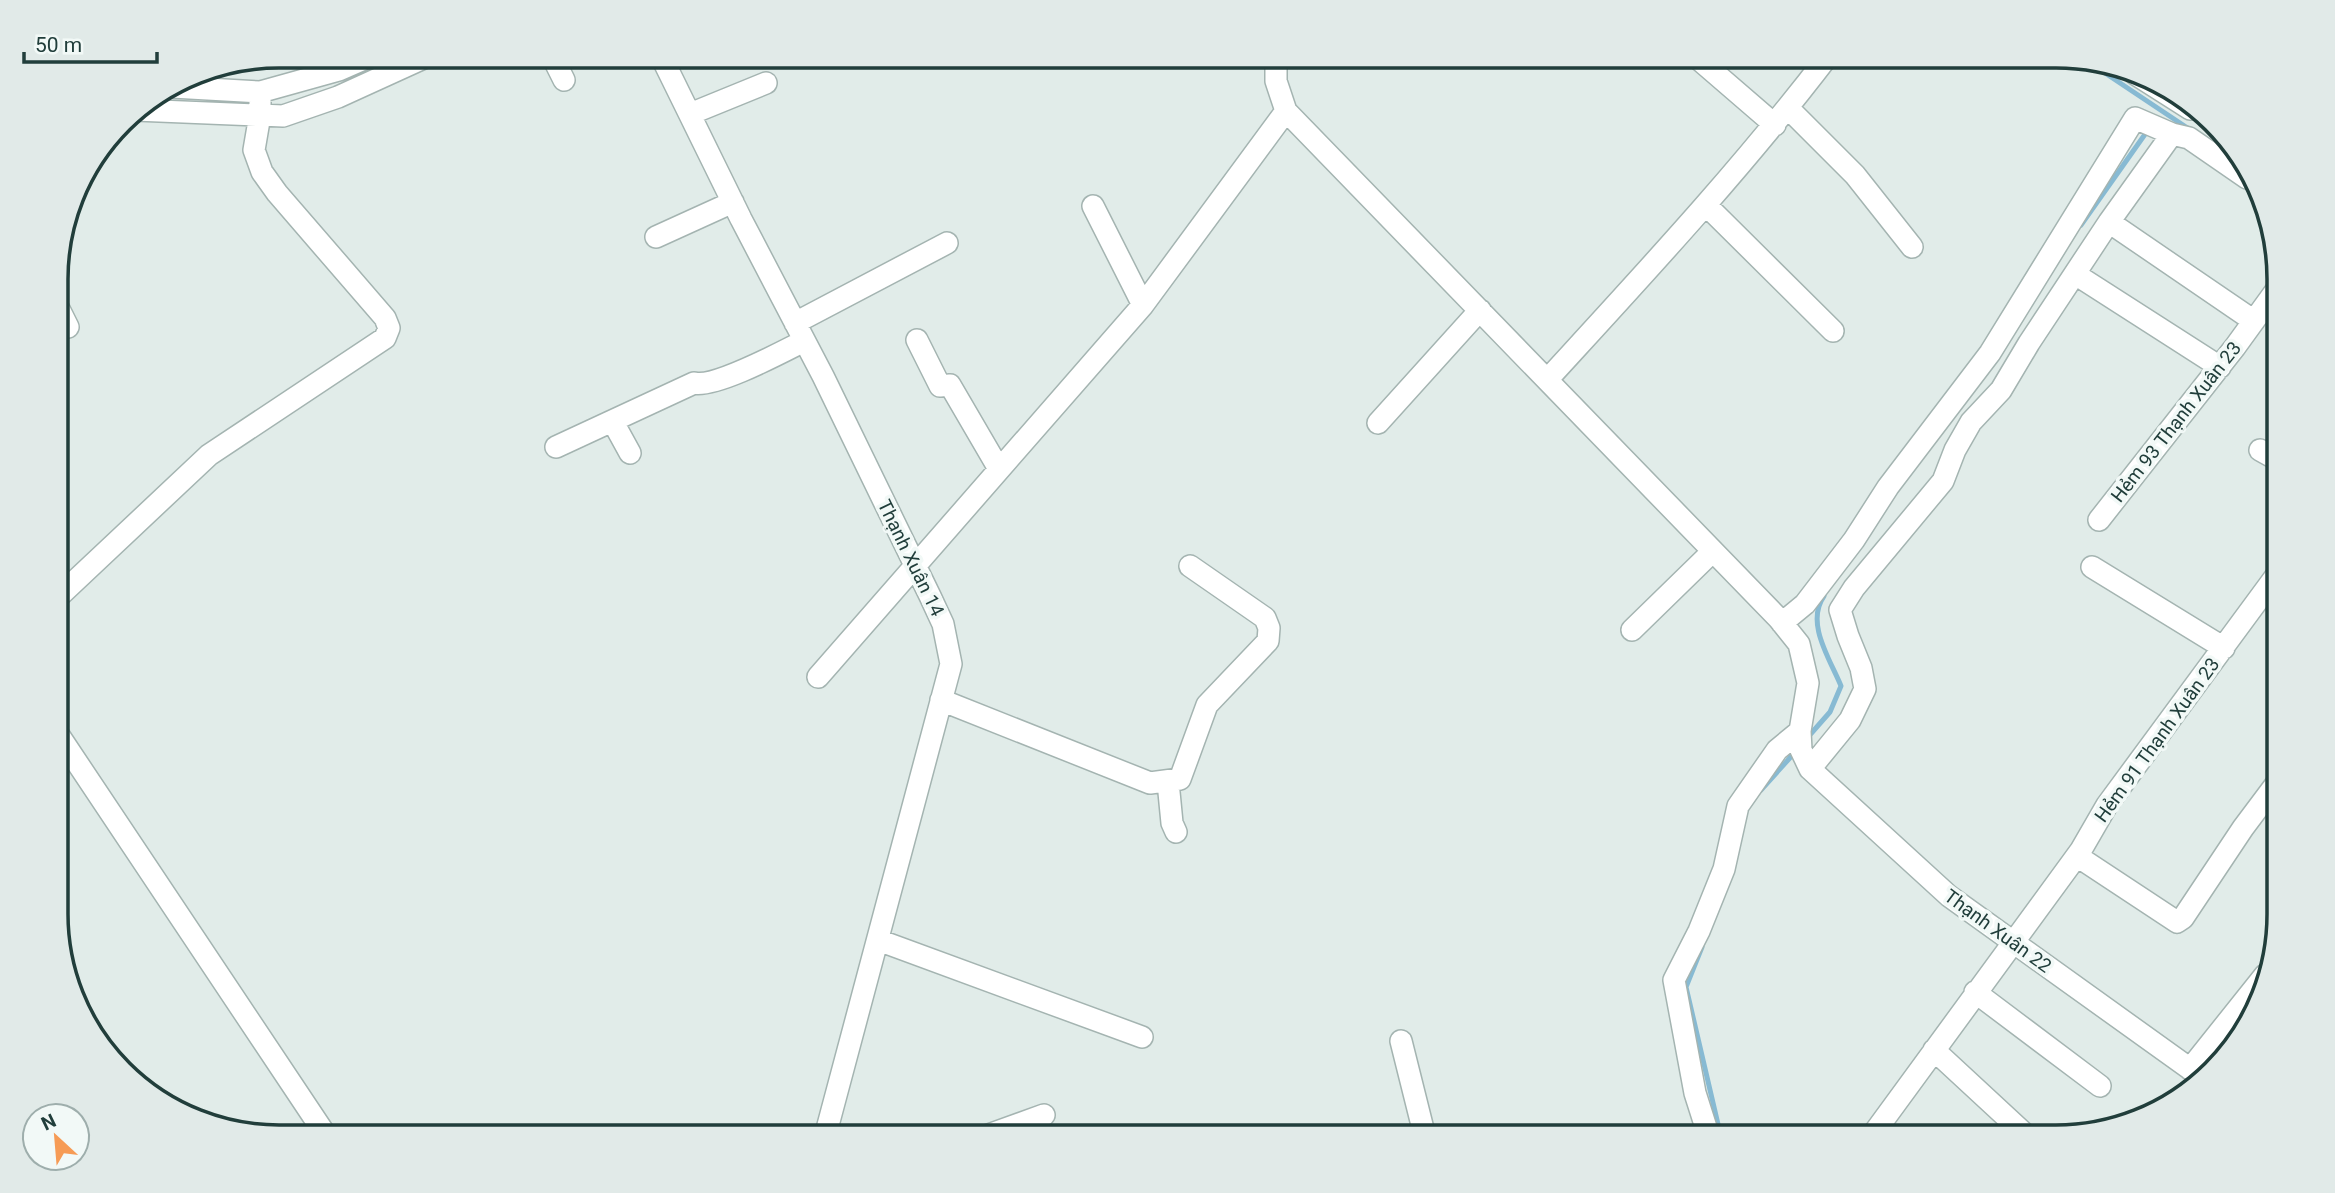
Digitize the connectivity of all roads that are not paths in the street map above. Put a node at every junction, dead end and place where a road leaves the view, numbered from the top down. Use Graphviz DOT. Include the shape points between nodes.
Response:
graph roads {
  1 [pos="344,68"];
  2 [pos="402,68"];
  3 [pos="558,68"];
  4 [pos="666,68"];
  5 [pos="1276,68"];
  6 [pos="1709,68"];
  7 [pos="1819,68"];
  8 [pos="564,80"];
  9 [pos="766,83"];
  10 [pos="190,88"];
  11 [pos="260,92"];
  12 [pos="1788,108"];
  13 [pos="153,111"];
  14 [pos="1286,111"];
  15 [pos="260,114"];
  16 [pos="690,114"];
  17 [pos="1775,125"];
  18 [pos="2172,134"];
  19 [pos="2235,170"];
  20 [pos="733,202"];
  21 [pos="1706,205"];
  22 [pos="1093,206"];
  23 [pos="2109,222"];
  24 [pos="656,237"];
  25 [pos="947,243"];
  26 [pos="1912,247"];
  27 [pos="2075,274"];
  28 [pos="1143,304"];
  29 [pos="2267,307"];
  30 [pos="1480,310"];
  31 [pos="2254,321"];
  32 [pos="1833,331"];
  33 [pos="800,332"];
  34 [pos="917,340"];
  35 [pos="2220,368"];
  36 [pos="1547,380"];
  37 [pos="613,422"];
  38 [pos="1378,423"];
  39 [pos="556,447"];
  40 [pos="630,453"];
  41 [pos="999,469"];
  42 [pos="2099,520"];
  43 [pos="1713,551"];
  44 [pos="916,566"];
  45 [pos="1190,566"];
  46 [pos="2092,567"];
  47 [pos="69,587"];
  48 [pos="2267,588"];
  49 [pos="1782,623"];
  50 [pos="1632,630"];
  51 [pos="2224,648"];
  52 [pos="818,677"];
  53 [pos="941,701"];
  54 [pos="1800,731"];
  55 [pos="68,749"];
  56 [pos="1810,769"];
  57 [pos="1168,782"];
  58 [pos="2267,796"];
  59 [pos="1176,832"];
  60 [pos="2077,856"];
  61 [pos="878,940"];
  62 [pos="2012,942"];
  63 [pos="1975,992"];
  64 [pos="2250,995"];
  65 [pos="1142,1037"];
  66 [pos="1401,1041"];
  67 [pos="1934,1049"];
  68 [pos="2195,1072"];
  69 [pos="2100,1086"];
  70 [pos="1044,1115"];
  71 [pos="1421,1124"];
  72 [pos="1700,1124"];
  73 [pos="1880,1124"];
  74 [pos="2014,1124"];
  75 [pos="319,1125"];
  76 [pos="828,1125"];
  77 [pos="1017,1125"];
  1 -- 11 [label="street"];
  2 -- 15 [label="street" via="283,116"];
  3 -- 8 [label="street"];
  4 -- 16 [label="street, Thạnh Xuân 14"];
  5 -- 14 [label="street"];
  6 -- 17 [label="street"];
  7 -- 12 [label="street"];
  9 -- 16 [label="street"];
  10 -- 11 [label="street"];
  11 -- 15 [label="street"];
  12 -- 17 [label="street"];
  12 -- 26 [label="street" via="1855,175"];
  13 -- 15 [label="street"];
  14 -- 28 [label="street"];
  14 -- 30 [label="street"];
  15 -- 47 [label="street" via="254,150 262,172 385,318 389,328 385,338 209,455"];
  16 -- 20 [label="street, Thạnh Xuân 14"];
  17 -- 21 [label="street"];
  18 -- 19 [label="street" via="2189,138"];
  18 -- 23 [label="street"];
  18 -- 49 [label="street" via="2135,118 1990,352 1888,486 1846,551 1805,604"];
  20 -- 24 [label="street"];
  20 -- 33 [label="street, Thạnh Xuân 14"];
  21 -- 32 [label="street"];
  21 -- 36 [label="street"];
  22 -- 28 [label="street"];
  23 -- 27 [label="street"];
  23 -- 31 [label="street"];
  25 -- 33 [label="street"];
  27 -- 35 [label="street"];
  27 -- 56 [label="street" via="2001,390 1971,422 1943,481 1840,610 1865,689 1850,720"];
  28 -- 41 [label="street"];
  29 -- 31 [label="street, Hẻm 93 Thạnh Xuân 23"];
  30 -- 36 [label="street"];
  30 -- 38 [label="street"];
  31 -- 35 [label="street, Hẻm 93 Thạnh Xuân 23"];
  33 -- 37 [label="street" via="734,374 694,383"];
  33 -- 44 [label="street, Thạnh Xuân 14"];
  34 -- 41 [label="street" via="940,386 950,386"];
  35 -- 42 [label="street, Hẻm 93 Thạnh Xuân 23"];
  36 -- 43 [label="street"];
  37 -- 39 [label="street"];
  37 -- 40 [label="street"];
  41 -- 44 [label="street"];
  43 -- 49 [label="street"];
  43 -- 50 [label="street"];
  44 -- 52 [label="street"];
  44 -- 53 [label="street, Thạnh Xuân 14" via="943,624 951,664"];
  45 -- 57 [label="street" via="1265,618 1268,641 1207,705 1180,779"];
  46 -- 51 [label="street"];
  48 -- 51 [label="street, Hẻm 91 Thạnh Xuân 23"];
  49 -- 54 [label="street" via="1799,644 1808,683"];
  51 -- 60 [label="street, Hẻm 91 Thạnh Xuân 23" via="2107,805"];
  53 -- 57 [label="street" via="1150,783"];
  53 -- 61 [label="street, Thạnh Xuân 14"];
  54 -- 56 [label="street" via="1801,750"];
  54 -- 72 [label="street" via="1777,750 1738,806 1724,869 1674,980"];
  55 -- 75 [label="street"];
  56 -- 62 [label="street, Thạnh Xuân 22" via="1949,896"];
  57 -- 59 [label="street"];
  58 -- 60 [label="street" via="2177,922"];
  60 -- 62 [label="street, Hẻm 91 Thạnh Xuân 23"];
  61 -- 65 [label="street"];
  61 -- 76 [label="street, Thạnh Xuân 14"];
  62 -- 63 [label="street, Hẻm 91 Thạnh Xuân 23"];
  62 -- 68 [label="street, Thạnh Xuân 22"];
  63 -- 67 [label="street, Hẻm 91 Thạnh Xuân 23"];
  63 -- 69 [label="street"];
  64 -- 68 [label="street"];
  66 -- 71 [label="street"];
  67 -- 73 [label="street, Hẻm 91 Thạnh Xuân 23"];
  67 -- 74 [label="street"];
  70 -- 77 [label="street"];
}
